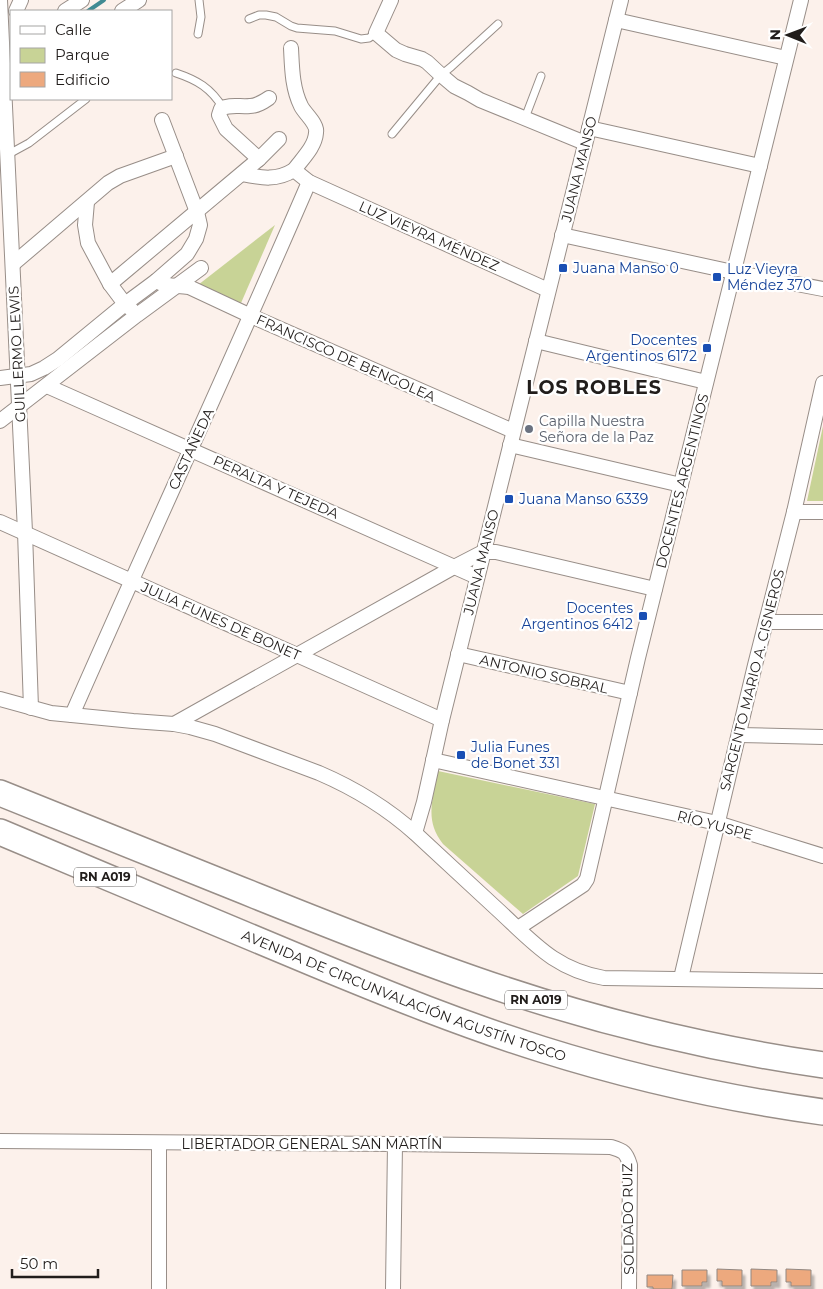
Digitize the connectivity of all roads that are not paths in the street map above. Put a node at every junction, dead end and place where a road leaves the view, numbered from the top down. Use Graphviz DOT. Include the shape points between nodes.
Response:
graph roads {
  1 [pos="0,0"];
  2 [pos="82,0"];
  3 [pos="139,0"];
  4 [pos="199,0"];
  5 [pos="391,0"];
  6 [pos="621,0"];
  7 [pos="801,0"];
  8 [pos="67,10"];
  9 [pos="124,10"];
  10 [pos="249,19"];
  11 [pos="616,20"];
  12 [pos="498,24"];
  13 [pos="10,30"];
  14 [pos="376,33"];
  15 [pos="198,34"];
  16 [pos="292,48"];
  17 [pos="5,50"];
  18 [pos="786,58"];
  19 [pos="176,74"];
  20 [pos="441,75"];
  21 [pos="541,76"];
  22 [pos="8,83"];
  23 [pos="269,98"];
  24 [pos="85,100"];
  25 [pos="3,104"];
  26 [pos="223,108"];
  27 [pos="525,118"];
  28 [pos="162,120"];
  29 [pos="589,128"];
  30 [pos="392,134"];
  31 [pos="279,139"];
  32 [pos="585,143"];
  33 [pos="8,155"];
  34 [pos="176,156"];
  35 [pos="259,159"];
  36 [pos="760,166"];
  37 [pos="294,170"];
  38 [pos="242,174"];
  39 [pos="309,182"];
  40 [pos="87,202"];
  41 [pos="197,212"];
  42 [pos="562,235"];
  43 [pos="13,264"];
  44 [pos="201,268"];
  45 [pos="733,272"];
  46 [pos="156,281"];
  47 [pos="110,284"];
  48 [pos="178,285"];
  49 [pos="823,289"];
  50 [pos="548,290"];
  51 [pos="125,304"];
  52 [pos="137,315"];
  53 [pos="251,316"];
  54 [pos="536,341"];
  55 [pos="18,376"];
  56 [pos="0,378"];
  57 [pos="706,382"];
  58 [pos="823,382"];
  59 [pos="47,386"];
  60 [pos="19,406"];
  61 [pos="820,409"];
  62 [pos="0,421"];
  63 [pos="513,431"];
  64 [pos="510,445"];
  65 [pos="190,449"];
  66 [pos="681,485"];
  67 [pos="794,512"];
  68 [pos="823,512"];
  69 [pos="0,522"];
  70 [pos="25,532"];
  71 [pos="483,552"];
  72 [pos="454,566"];
  73 [pos="477,577"];
  74 [pos="130,581"];
  75 [pos="655,590"];
  76 [pos="766,622"];
  77 [pos="823,622"];
  78 [pos="458,654"];
  79 [pos="298,655"];
  80 [pos="630,693"];
  81 [pos="0,698"];
  82 [pos="31,708"];
  83 [pos="72,715"];
  84 [pos="442,720"];
  85 [pos="174,724"];
  86 [pos="739,735"];
  87 [pos="823,737"];
  88 [pos="432,760"];
  89 [pos="0,776"];
  90 [pos="0,793"];
  91 [pos="606,799"];
  92 [pos="717,824"];
  93 [pos="0,832"];
  94 [pos="414,833"];
  95 [pos="0,850"];
  96 [pos="823,856"];
  97 [pos="162,858"];
  98 [pos="518,928"];
  99 [pos="681,978"];
  100 [pos="823,981"];
  101 [pos="469,1025"];
  102 [pos="823,1065"];
  103 [pos="823,1112"];
  104 [pos="0,1141"];
  105 [pos="159,1143"];
  106 [pos="396,1144"];
  107 [pos="623,1150"];
  108 [pos="159,1289"];
  109 [pos="393,1289"];
  110 [pos="629,1289"];
  1 -- 17 [label="street, GUILLERMO LEWIS"];
  2 -- 8 [label="street"];
  3 -- 9 [label="street"];
  4 -- 15 [label="lane"];
  5 -- 14 [label="street"];
  6 -- 11 [label="street, JUANA MANSO"];
  7 -- 18 [label="street, DOCENTES ARGENTINOS"];
  10 -- 14 [label="lane" via="266,15 297,28 335,31 361,40"];
  11 -- 18 [label="street"];
  11 -- 29 [label="street, JUANA MANSO"];
  12 -- 20 [label="lane"];
  13 -- 17 [label="street"];
  14 -- 20 [label="street" via="396,50 422,58"];
  16 -- 37 [label="street" via="296,93 317,128 312,147"];
  17 -- 22 [label="street, GUILLERMO LEWIS"];
  18 -- 36 [label="street, DOCENTES ARGENTINOS"];
  19 -- 26 [label="lane" via="205,86"];
  20 -- 27 [label="street" via="480,100"];
  20 -- 30 [label="lane"];
  21 -- 27 [label="lane"];
  22 -- 25 [label="street, GUILLERMO LEWIS"];
  23 -- 26 [label="street" via="252,106"];
  24 -- 33 [label="lane"];
  25 -- 33 [label="street, GUILLERMO LEWIS"];
  26 -- 35 [label="street" via="219,115 226,129"];
  27 -- 32 [label="street"];
  28 -- 34 [label="street"];
  29 -- 32 [label="street, JUANA MANSO"];
  29 -- 36 [label="street"];
  31 -- 35 [label="street"];
  32 -- 42 [label="street, JUANA MANSO"];
  33 -- 43 [label="street, GUILLERMO LEWIS"];
  34 -- 40 [label="street" via="120,176"];
  34 -- 41 [label="street"];
  35 -- 38 [label="street"];
  36 -- 45 [label="street, DOCENTES ARGENTINOS"];
  37 -- 38 [label="street" via="275,177"];
  37 -- 39 [label="street, LUZ VIEYRA MÉNDEZ"];
  38 -- 41 [label="street"];
  39 -- 50 [label="street, LUZ VIEYRA MÉNDEZ"];
  39 -- 53 [label="street, CASTAÑEDA"];
  40 -- 43 [label="street"];
  40 -- 47 [label="street" via="85,225 88,244"];
  41 -- 46 [label="street" via="200,225 196,239 187,254"];
  41 -- 47 [label="street"];
  42 -- 45 [label="street"];
  42 -- 50 [label="street, JUANA MANSO"];
  43 -- 55 [label="street, GUILLERMO LEWIS"];
  44 -- 48 [label="street"];
  45 -- 49 [label="street"];
  45 -- 57 [label="street, DOCENTES ARGENTINOS"];
  46 -- 48 [label="street, FRANCISCO DE BENGOLEA" via="163,285"];
  46 -- 51 [label="street"];
  47 -- 51 [label="street"];
  48 -- 52 [label="street"];
  48 -- 53 [label="street, FRANCISCO DE BENGOLEA"];
  50 -- 54 [label="street, JUANA MANSO"];
  51 -- 52 [label="street"];
  51 -- 55 [label="street" via="58,359 31,374"];
  52 -- 59 [label="street"];
  53 -- 63 [label="street, FRANCISCO DE BENGOLEA"];
  53 -- 65 [label="street, CASTAÑEDA"];
  54 -- 57 [label="street"];
  54 -- 63 [label="street, JUANA MANSO"];
  55 -- 56 [label="street"];
  55 -- 60 [label="street, GUILLERMO LEWIS"];
  57 -- 66 [label="street, DOCENTES ARGENTINOS"];
  58 -- 61 [label="street, SARGENTO MARIO A. CISNEROS"];
  59 -- 60 [label="street"];
  59 -- 65 [label="street, PERALTA Y TEJEDA"];
  60 -- 62 [label="street"];
  60 -- 70 [label="street, GUILLERMO LEWIS"];
  61 -- 67 [label="street, SARGENTO MARIO A. CISNEROS"];
  63 -- 64 [label="street, JUANA MANSO"];
  64 -- 66 [label="street"];
  64 -- 71 [label="street, JUANA MANSO"];
  65 -- 72 [label="street, PERALTA Y TEJEDA"];
  65 -- 74 [label="street, CASTAÑEDA"];
  66 -- 75 [label="street, DOCENTES ARGENTINOS"];
  67 -- 68 [label="street"];
  67 -- 76 [label="street, SARGENTO MARIO A. CISNEROS"];
  69 -- 70 [label="street, JULIA FUNES DE BONET"];
  70 -- 74 [label="street, JULIA FUNES DE BONET"];
  70 -- 82 [label="street, GUILLERMO LEWIS"];
  71 -- 72 [label="street"];
  71 -- 73 [label="street, JUANA MANSO"];
  71 -- 75 [label="street" via="496,552"];
  72 -- 73 [label="street, PERALTA Y TEJEDA"];
  72 -- 79 [label="street"];
  73 -- 78 [label="street, JUANA MANSO"];
  74 -- 79 [label="street, JULIA FUNES DE BONET"];
  74 -- 83 [label="street, CASTAÑEDA"];
  75 -- 80 [label="street, DOCENTES ARGENTINOS"];
  76 -- 77 [label="street"];
  76 -- 86 [label="street, SARGENTO MARIO A. CISNEROS"];
  78 -- 80 [label="street, ANTONIO SOBRAL"];
  78 -- 84 [label="street, JUANA MANSO"];
  79 -- 84 [label="street, JULIA FUNES DE BONET"];
  79 -- 85 [label="street"];
  80 -- 91 [label="street, DOCENTES ARGENTINOS"];
  81 -- 82 [label="street"];
  82 -- 83 [label="street"];
  83 -- 85 [label="street"];
  84 -- 88 [label="street, JUANA MANSO"];
  85 -- 94 [label="street" via="215,734 327,776 376,804"];
  86 -- 87 [label="street"];
  86 -- 92 [label="street, SARGENTO MARIO A. CISNEROS"];
  88 -- 91 [label="street"];
  88 -- 94 [label="street, JUANA MANSO"];
  89 -- 97 [label="highway" via="58,799"];
  90 -- 97 [label="highway, RN A019"];
  91 -- 92 [label="street, RÍO YUSPE"];
  91 -- 98 [label="street, DOCENTES ARGENTINOS" via="583,885"];
  92 -- 96 [label="street, RÍO YUSPE"];
  92 -- 99 [label="street, SARGENTO MARIO A. CISNEROS"];
  93 -- 101 [label="highway, AVENIDA DE CIRCUNVALACIÓN AGUSTÍN TOSCO / RN A019"];
  94 -- 98 [label="street"];
  95 -- 101 [label="highway" via="346,994"];
  97 -- 102 [label="highway, RN A019" via="408,955 533,999 682,1040"];
  98 -- 99 [label="street" via="556,961 580,972 604,978"];
  99 -- 100 [label="street"];
  101 -- 103 [label="highway, AVENIDA DE CIRCUNVALACIÓN AGUSTÍN TOSCO / RN A019" via="647,1079"];
  104 -- 105 [label="street, LIBERTADOR GENERAL SAN MARTÍN"];
  105 -- 106 [label="street, LIBERTADOR GENERAL SAN MARTÍN"];
  105 -- 108 [label="street"];
  106 -- 107 [label="street, LIBERTADOR GENERAL SAN MARTÍN" via="611,1147"];
  106 -- 109 [label="street"];
  107 -- 110 [label="street, SOLDADO RUIZ" via="630,1166"];
}
